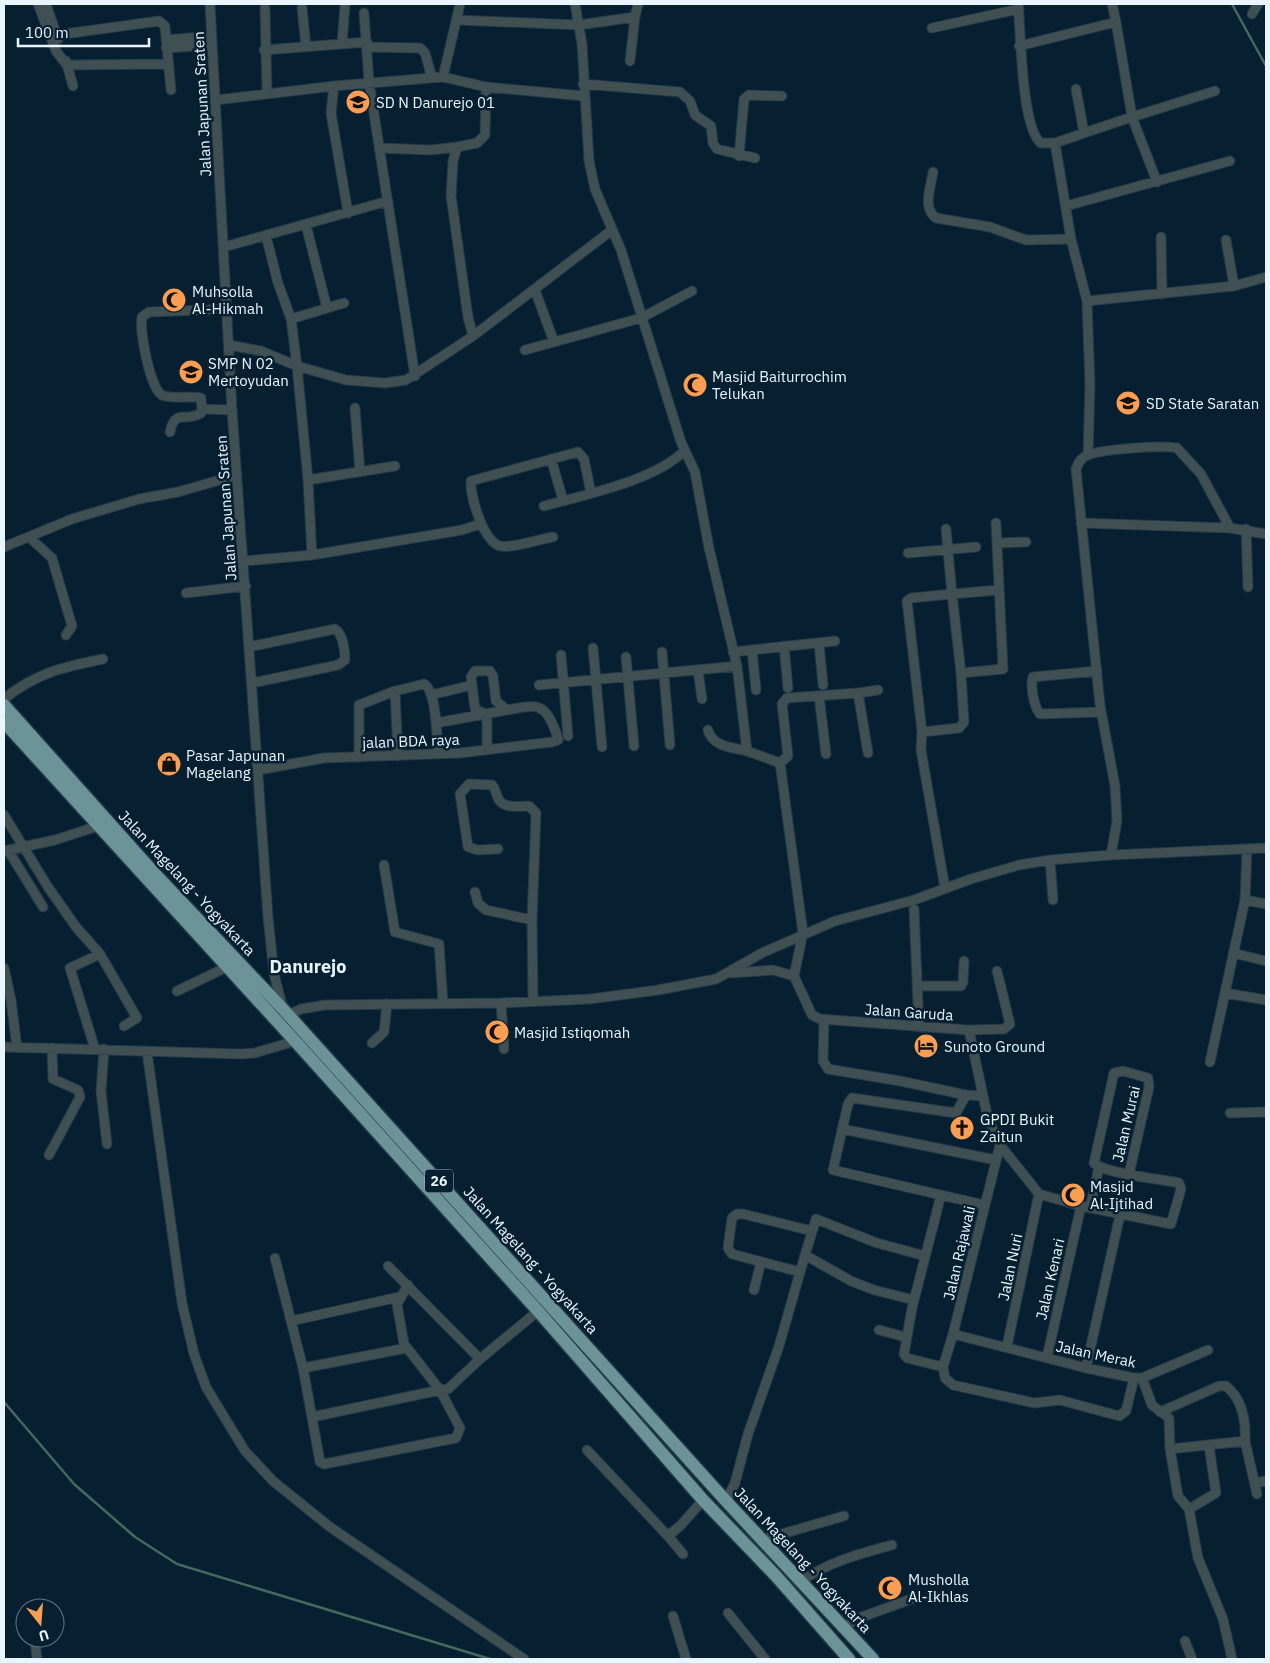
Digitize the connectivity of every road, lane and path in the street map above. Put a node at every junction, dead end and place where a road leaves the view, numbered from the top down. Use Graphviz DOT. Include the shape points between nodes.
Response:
graph roads {
  1 [pos="38,4"];
  2 [pos="46,4"];
  3 [pos="210,4"];
  4 [pos="460,4"];
  5 [pos="575,4"];
  6 [pos="638,4"];
  7 [pos="1112,4"];
  8 [pos="1258,4"];
  9 [pos="345,5"];
  10 [pos="1018,6"];
  11 [pos="264,8"];
  12 [pos="302,8"];
  13 [pos="364,13"];
  14 [pos="1252,14"];
  15 [pos="635,17"];
  16 [pos="457,20"];
  17 [pos="1116,22"];
  18 [pos="579,25"];
  19 [pos="932,28"];
  20 [pos="57,35"];
  21 [pos="212,41"];
  22 [pos="166,44"];
  23 [pos="342,44"];
  24 [pos="367,45"];
  25 [pos="1019,46"];
  26 [pos="306,47"];
  27 [pos="264,50"];
  28 [pos="630,61"];
  29 [pos="167,64"];
  30 [pos="67,65"];
  31 [pos="432,78"];
  32 [pos="443,78"];
  33 [pos="369,82"];
  34 [pos="583,84"];
  35 [pos="73,86"];
  36 [pos="334,86"];
  37 [pos="486,87"];
  38 [pos="1076,89"];
  39 [pos="171,90"];
  40 [pos="267,92"];
  41 [pos="1214,92"];
  42 [pos="584,96"];
  43 [pos="782,96"];
  44 [pos="216,100"];
  45 [pos="1132,117"];
  46 [pos="1084,132"];
  47 [pos="1055,143"];
  48 [pos="457,147"];
  49 [pos="380,148"];
  50 [pos="739,156"];
  51 [pos="755,158"];
  52 [pos="1230,161"];
  53 [pos="933,172"];
  54 [pos="1157,182"];
  55 [pos="388,202"];
  56 [pos="1066,206"];
  57 [pos="348,213"];
  58 [pos="306,225"];
  59 [pos="612,230"];
  60 [pos="266,236"];
  61 [pos="1161,237"];
  62 [pos="1071,239"];
  63 [pos="1226,240"];
  64 [pos="224,247"];
  65 [pos="1266,277"];
  66 [pos="1234,286"];
  67 [pos="535,290"];
  68 [pos="692,291"];
  69 [pos="1162,294"];
  70 [pos="1087,301"];
  71 [pos="344,303"];
  72 [pos="327,308"];
  73 [pos="228,309"];
  74 [pos="641,318"];
  75 [pos="291,319"];
  76 [pos="473,336"];
  77 [pos="554,342"];
  78 [pos="229,345"];
  79 [pos="525,350"];
  80 [pos="297,366"];
  81 [pos="414,376"];
  82 [pos="355,408"];
  83 [pos="202,409"];
  84 [pos="232,410"];
  85 [pos="170,432"];
  86 [pos="684,450"];
  87 [pos="1088,455"];
  88 [pos="551,459"];
  89 [pos="394,466"];
  90 [pos="360,472"];
  91 [pos="237,475"];
  92 [pos="308,480"];
  93 [pos="591,493"];
  94 [pos="563,500"];
  95 [pos="544,506"];
  96 [pos="996,523"];
  97 [pos="480,524"];
  98 [pos="1081,524"];
  99 [pos="1230,528"];
  100 [pos="946,529"];
  101 [pos="1246,529"];
  102 [pos="1266,534"];
  103 [pos="29,536"];
  104 [pos="553,537"];
  105 [pos="1026,542"];
  106 [pos="998,543"];
  107 [pos="4,547"];
  108 [pos="976,548"];
  109 [pos="948,550"];
  110 [pos="908,553"];
  111 [pos="312,555"];
  112 [pos="244,561"];
  113 [pos="246,586"];
  114 [pos="1248,586"];
  115 [pos="998,590"];
  116 [pos="186,593"];
  117 [pos="952,594"];
  118 [pos="66,635"];
  119 [pos="835,641"];
  120 [pos="819,643"];
  121 [pos="784,646"];
  122 [pos="249,647"];
  123 [pos="593,648"];
  124 [pos="752,650"];
  125 [pos="662,652"];
  126 [pos="733,652"];
  127 [pos="561,655"];
  128 [pos="626,657"];
  129 [pos="103,659"];
  130 [pos="737,666"];
  131 [pos="698,670"];
  132 [pos="1097,671"];
  133 [pos="962,673"];
  134 [pos="664,674"];
  135 [pos="628,678"];
  136 [pos="595,681"];
  137 [pos="252,683"];
  138 [pos="564,684"];
  139 [pos="823,684"];
  140 [pos="472,685"];
  141 [pos="539,685"];
  142 [pos="788,688"];
  143 [pos="756,690"];
  144 [pos="878,690"];
  145 [pos="395,691"];
  146 [pos="858,693"];
  147 [pos="431,695"];
  148 [pos="819,696"];
  149 [pos="4,699"];
  150 [pos="702,700"];
  151 [pos="4,705"];
  152 [pos="507,710"];
  153 [pos="1102,712"];
  154 [pos="487,715"];
  155 [pos="4,722"];
  156 [pos="436,723"];
  157 [pos="708,730"];
  158 [pos="922,732"];
  159 [pos="568,736"];
  160 [pos="670,745"];
  161 [pos="634,746"];
  162 [pos="602,747"];
  163 [pos="487,749"];
  164 [pos="747,751"];
  165 [pos="868,753"];
  166 [pos="438,754"];
  167 [pos="826,754"];
  168 [pos="398,756"];
  169 [pos="359,757"];
  170 [pos="780,763"];
  171 [pos="258,770"];
  172 [pos="4,815"];
  173 [pos="98,826"];
  174 [pos="24,846"];
  175 [pos="1266,848"];
  176 [pos="1247,849"];
  177 [pos="6,850"];
  178 [pos="498,850"];
  179 [pos="1111,855"];
  180 [pos="1050,860"];
  181 [pos="384,865"];
  182 [pos="945,888"];
  183 [pos="475,892"];
  184 [pos="1053,900"];
  185 [pos="1245,900"];
  186 [pos="1266,904"];
  187 [pos="43,907"];
  188 [pos="914,909"];
  189 [pos="532,920"];
  190 [pos="803,933"];
  191 [pos="1234,952"];
  192 [pos="100,954"];
  193 [pos="1266,961"];
  194 [pos="964,962"];
  195 [pos="227,967"];
  196 [pos="4,968"];
  197 [pos="997,971"];
  198 [pos="728,973"];
  199 [pos="794,976"];
  200 [pos="917,986"];
  201 [pos="177,991"];
  202 [pos="1225,992"];
  203 [pos="1266,1000"];
  204 [pos="533,1001"];
  205 [pos="443,1003"];
  206 [pos="386,1004"];
  207 [pos="502,1004"];
  208 [pos="286,1012"];
  209 [pos="824,1020"];
  210 [pos="124,1026"];
  211 [pos="919,1027"];
  212 [pos="969,1030"];
  213 [pos="295,1041"];
  214 [pos="372,1043"];
  215 [pos="4,1047"];
  216 [pos="17,1048"];
  217 [pos="52,1048"];
  218 [pos="99,1049"];
  219 [pos="504,1049"];
  220 [pos="147,1052"];
  221 [pos="1210,1062"];
  222 [pos="966,1095"];
  223 [pos="981,1096"];
  224 [pos="1266,1112"];
  225 [pos="1230,1113"];
  226 [pos="842,1129"];
  227 [pos="107,1144"];
  228 [pos="1000,1145"];
  229 [pos="49,1155"];
  230 [pos="996,1160"];
  231 [pos="1099,1167"];
  232 [pos="1129,1174"];
  233 [pos="1040,1194"];
  234 [pos="941,1195"];
  235 [pos="984,1205"];
  236 [pos="1081,1206"];
  237 [pos="1090,1208"];
  238 [pos="1120,1215"];
  239 [pos="812,1230"];
  240 [pos="805,1255"];
  241 [pos="925,1256"];
  242 [pos="275,1258"];
  243 [pos="760,1262"];
  244 [pos="388,1266"];
  245 [pos="800,1272"];
  246 [pos="408,1285"];
  247 [pos="754,1290"];
  248 [pos="399,1297"];
  249 [pos="914,1300"];
  250 [pos="538,1311"];
  251 [pos="291,1321"];
  252 [pos="879,1330"];
  253 [pos="954,1334"];
  254 [pos="905,1337"];
  255 [pos="1007,1346"];
  256 [pos="407,1348"];
  257 [pos="1208,1350"];
  258 [pos="1047,1357"];
  259 [pos="480,1359"];
  260 [pos="944,1367"];
  261 [pos="303,1368"];
  262 [pos="1086,1368"];
  263 [pos="1138,1378"];
  264 [pos="440,1390"];
  265 [pos="1160,1412"];
  266 [pos="312,1417"];
  267 [pos="1245,1441"];
  268 [pos="1209,1446"];
  269 [pos="1170,1449"];
  270 [pos="587,1450"];
  271 [pos="1266,1481"];
  272 [pos="1255,1483"];
  273 [pos="1257,1494"];
  274 [pos="703,1500"];
  275 [pos="726,1501"];
  276 [pos="1189,1509"];
  277 [pos="844,1516"];
  278 [pos="668,1536"];
  279 [pos="761,1540"];
  280 [pos="892,1545"];
  281 [pos="683,1554"];
  282 [pos="800,1582"];
  283 [pos="917,1597"];
  284 [pos="728,1614"];
  285 [pos="673,1616"];
  286 [pos="842,1628"];
  287 [pos="1185,1642"];
  288 [pos="524,1659"];
  289 [pos="686,1659"];
  290 [pos="764,1659"];
  291 [pos="849,1659"];
  292 [pos="872,1659"];
  293 [pos="1192,1659"];
  294 [pos="1232,1659"];
  1 -- 30 [label="street" via="56,50"];
  2 -- 20 [label="street"];
  3 -- 21 [label="street, Jalan Japunan Sraten"];
  4 -- 16 [label="street"];
  5 -- 18 [label="street"];
  6 -- 15 [label="street"];
  7 -- 17 [label="street"];
  8 -- 14 [label="street"];
  9 -- 23 [label="street"];
  10 -- 19 [label="street"];
  10 -- 25 [label="street"];
  11 -- 27 [label="street"];
  12 -- 26 [label="street"];
  13 -- 24 [label="street"];
  15 -- 18 [label="street"];
  15 -- 28 [label="street"];
  16 -- 18 [label="street"];
  16 -- 32 [label="street"];
  17 -- 25 [label="street"];
  17 -- 45 [label="street"];
  18 -- 34 [label="street"];
  20 -- 22 [label="street" via="156,20 165,26"];
  20 -- 30 [label="street"];
  21 -- 22 [label="street"];
  21 -- 44 [label="street, Jalan Japunan Sraten"];
  22 -- 29 [label="street"];
  23 -- 24 [label="street"];
  23 -- 26 [label="street"];
  24 -- 31 [label="street" via="420,48 425,53"];
  24 -- 33 [label="street"];
  25 -- 47 [label="street" via="1033,130 1041,144"];
  26 -- 27 [label="street"];
  27 -- 40 [label="street"];
  29 -- 30 [label="street"];
  29 -- 39 [label="street"];
  30 -- 35 [label="street"];
  31 -- 32 [label="street"];
  31 -- 33 [label="street"];
  32 -- 37 [label="street"];
  33 -- 36 [label="street"];
  33 -- 49 [label="street"];
  34 -- 42 [label="street"];
  34 -- 50 [label="street" via="680,92 690,101 695,115 712,126 713,143 717,149"];
  36 -- 40 [label="street"];
  36 -- 57 [label="street" via="331,114"];
  37 -- 42 [label="street"];
  37 -- 48 [label="street" via="485,135 477,143"];
  38 -- 46 [label="street"];
  40 -- 44 [label="street"];
  41 -- 45 [label="street"];
  42 -- 59 [label="street" via="589,161"];
  43 -- 50 [label="street" via="749,95 744,99"];
  44 -- 64 [label="street, Jalan Japunan Sraten"];
  45 -- 46 [label="street"];
  45 -- 54 [label="street"];
  46 -- 47 [label="street"];
  47 -- 56 [label="street"];
  48 -- 49 [label="street" via="431,150"];
  48 -- 76 [label="street" via="452,161 451,196"];
  49 -- 55 [label="street"];
  50 -- 51 [label="street"];
  52 -- 54 [label="street"];
  53 -- 62 [label="street" via="928,206 936,218 990,227 1026,240"];
  54 -- 56 [label="street"];
  55 -- 57 [label="street"];
  55 -- 81 [label="street"];
  56 -- 62 [label="street"];
  57 -- 58 [label="street"];
  58 -- 60 [label="street"];
  58 -- 72 [label="street"];
  59 -- 67 [label="street"];
  59 -- 74 [label="street"];
  60 -- 64 [label="street"];
  60 -- 75 [label="street"];
  61 -- 69 [label="street"];
  62 -- 70 [label="street"];
  63 -- 66 [label="street"];
  64 -- 73 [label="street, Jalan Japunan Sraten"];
  65 -- 66 [label="street"];
  66 -- 69 [label="street"];
  67 -- 76 [label="street"];
  67 -- 77 [label="street"];
  68 -- 74 [label="street"];
  69 -- 70 [label="street"];
  70 -- 87 [label="street"];
  71 -- 72 [label="street"];
  72 -- 75 [label="street"];
  73 -- 78 [label="street, Jalan Japunan Sraten"];
  73 -- 83 [label="street" via="149,312 142,316 148,364 157,391 164,396 201,398"];
  74 -- 77 [label="street"];
  74 -- 86 [label="street"];
  75 -- 80 [label="street"];
  76 -- 81 [label="street"];
  77 -- 79 [label="street"];
  78 -- 80 [label="street" via="261,351"];
  78 -- 84 [label="street, Jalan Japunan Sraten"];
  80 -- 81 [label="street" via="346,380 369,382 395,383"];
  80 -- 92 [label="street"];
  82 -- 90 [label="street"];
  83 -- 84 [label="street"];
  83 -- 85 [label="street" via="196,416 174,419"];
  84 -- 91 [label="street, Jalan Japunan Sraten"];
  86 -- 93 [label="street" via="665,466"];
  86 -- 126 [label="street" via="695,472"];
  87 -- 98 [label="street" via="1076,468"];
  87 -- 99 [label="street" via="1119,450 1178,448 1201,474"];
  88 -- 93 [label="street" via="580,453"];
  88 -- 94 [label="street"];
  88 -- 97 [label="street" via="473,480 471,486"];
  89 -- 90 [label="street"];
  90 -- 92 [label="street"];
  91 -- 103 [label="street" via="139,499"];
  91 -- 112 [label="street, Jalan Japunan Sraten"];
  92 -- 111 [label="street"];
  93 -- 94 [label="street"];
  94 -- 95 [label="street"];
  96 -- 106 [label="street"];
  97 -- 104 [label="street" via="492,541 500,546"];
  97 -- 111 [label="street" via="462,530"];
  98 -- 99 [label="street"];
  98 -- 132 [label="street"];
  99 -- 101 [label="street"];
  100 -- 109 [label="street"];
  101 -- 102 [label="street"];
  101 -- 114 [label="street"];
  103 -- 107 [label="street"];
  103 -- 118 [label="street" via="54,562 72,627"];
  105 -- 106 [label="street"];
  106 -- 115 [label="street"];
  108 -- 109 [label="street"];
  109 -- 110 [label="street"];
  109 -- 117 [label="street"];
  111 -- 112 [label="street"];
  112 -- 113 [label="street, Jalan Japunan Sraten"];
  113 -- 116 [label="street"];
  113 -- 122 [label="street, Jalan Japunan Sraten"];
  115 -- 117 [label="street"];
  115 -- 133 [label="street" via="1003,669"];
  117 -- 133 [label="street"];
  117 -- 158 [label="street" via="907,601"];
  119 -- 120 [label="street"];
  120 -- 121 [label="street"];
  120 -- 139 [label="street"];
  121 -- 124 [label="street"];
  121 -- 142 [label="street"];
  122 -- 137 [label="street, Jalan Japunan Sraten"];
  122 -- 137 [label="street" via="335,629 341,635 345,655 345,660 338,665"];
  123 -- 136 [label="street"];
  124 -- 126 [label="street"];
  124 -- 143 [label="street"];
  125 -- 134 [label="street"];
  126 -- 130 [label="street"];
  127 -- 138 [label="street"];
  128 -- 135 [label="street"];
  129 -- 149 [label="street" via="40,675 23,683"];
  130 -- 131 [label="street"];
  130 -- 164 [label="street"];
  131 -- 134 [label="street"];
  131 -- 150 [label="street"];
  132 -- 153 [label="street"];
  132 -- 153 [label="street" via="1033,678 1032,682 1040,714"];
  133 -- 158 [label="street" via="963,725"];
  134 -- 135 [label="street"];
  134 -- 160 [label="street"];
  135 -- 136 [label="street"];
  135 -- 161 [label="street"];
  136 -- 138 [label="street"];
  136 -- 162 [label="street"];
  137 -- 171 [label="street, Jalan Japunan Sraten"];
  138 -- 141 [label="street"];
  138 -- 159 [label="street"];
  140 -- 147 [label="street"];
  140 -- 152 [label="street" via="473,672 490,671 496,702"];
  140 -- 154 [label="street" via="475,709"];
  144 -- 146 [label="street"];
  145 -- 147 [label="street" via="424,684"];
  145 -- 168 [label="street"];
  145 -- 169 [label="street" via="359,705"];
  146 -- 148 [label="street"];
  146 -- 165 [label="street"];
  147 -- 156 [label="street"];
  148 -- 167 [label="street"];
  148 -- 170 [label="street" via="783,700 788,756"];
  151 -- 208 [label="highway, Jalan Magelang - Yogyakarta / 26" via="155,874"];
  152 -- 154 [label="street"];
  152 -- 163 [label="street, jalan BDA raya" via="540,706 548,713 558,740"];
  153 -- 179 [label="street" via="1115,786 1117,821"];
  154 -- 156 [label="street"];
  154 -- 163 [label="street"];
  155 -- 173 [label="highway, Jalan Magelang - Yogyakarta / 26"];
  156 -- 166 [label="street"];
  157 -- 164 [label="street" via="710,739 715,742"];
  158 -- 182 [label="street" via="921,750"];
  163 -- 166 [label="street, jalan BDA raya"];
  164 -- 170 [label="street"];
  166 -- 168 [label="street, jalan BDA raya"];
  168 -- 169 [label="street, jalan BDA raya"];
  169 -- 171 [label="street, jalan BDA raya" via="324,758"];
  170 -- 190 [label="street"];
  171 -- 208 [label="street, Jalan Japunan Sraten" via="274,974"];
  172 -- 174 [label="street"];
  173 -- 174 [label="street"];
  173 -- 195 [label="highway, Jalan Magelang - Yogyakarta / 26"];
  174 -- 177 [label="street"];
  174 -- 192 [label="street" via="76,927"];
  175 -- 176 [label="street"];
  176 -- 179 [label="street"];
  176 -- 185 [label="street"];
  177 -- 187 [label="street"];
  178 -- 189 [label="street" via="468,847 460,794 469,784 492,784 504,804 529,806 535,810"];
  179 -- 180 [label="street"];
  180 -- 182 [label="street" via="993,872"];
  180 -- 184 [label="street"];
  181 -- 205 [label="street" via="395,932 439,944"];
  182 -- 190 [label="street" via="914,900 835,920"];
  183 -- 189 [label="street" via="478,904 486,910"];
  185 -- 186 [label="street"];
  185 -- 191 [label="street"];
  188 -- 200 [label="street"];
  189 -- 204 [label="street"];
  190 -- 198 [label="street"];
  190 -- 199 [label="street"];
  191 -- 193 [label="street"];
  191 -- 202 [label="street"];
  192 -- 210 [label="street" via="137,1018"];
  192 -- 218 [label="street" via="70,968"];
  194 -- 200 [label="street" via="961,986"];
  195 -- 201 [label="street"];
  195 -- 213 [label="highway, Jalan Magelang - Yogyakarta / 26"];
  196 -- 216 [label="street"];
  197 -- 212 [label="street" via="1010,1024 1004,1029"];
  198 -- 199 [label="street" via="773,970"];
  198 -- 204 [label="street" via="716,979 618,996"];
  199 -- 209 [label="street" via="812,1015"];
  200 -- 211 [label="street"];
  202 -- 203 [label="street"];
  202 -- 221 [label="street"];
  204 -- 207 [label="street"];
  205 -- 206 [label="street"];
  205 -- 207 [label="street"];
  206 -- 208 [label="street" via="312,1006"];
  206 -- 214 [label="street" via="384,1032"];
  207 -- 219 [label="street"];
  208 -- 275 [label="highway, Jalan Magelang - Yogyakarta / 26"];
  209 -- 211 [label="street, Jalan Garuda"];
  209 -- 222 [label="street" via="823,1061 828,1069 900,1080"];
  211 -- 212 [label="street, Jalan Garuda"];
  212 -- 223 [label="street, Jalan Garuda"];
  213 -- 220 [label="street" via="249,1054"];
  213 -- 250 [label="highway, Jalan Magelang - Yogyakarta / 26"];
  215 -- 216 [label="street"];
  216 -- 217 [label="street"];
  217 -- 218 [label="street"];
  217 -- 229 [label="street" via="54,1079 80,1093"];
  218 -- 220 [label="street"];
  218 -- 227 [label="street"];
  220 -- 288 [label="street" via="182,1303 194,1354 206,1387 240,1443 273,1481 330,1527"];
  222 -- 223 [label="street"];
  222 -- 226 [label="street" via="958,1112 951,1113 854,1097 848,1104"];
  223 -- 228 [label="street, Jalan Garuda"];
  224 -- 225 [label="street"];
  226 -- 230 [label="street"];
  226 -- 234 [label="street" via="833,1170"];
  228 -- 230 [label="street, Jalan Rajawali"];
  228 -- 233 [label="street, Jalan Garuda"];
  230 -- 235 [label="street, Jalan Rajawali"];
  231 -- 232 [label="street"];
  231 -- 232 [label="street, Jalan Murai" via="1094,1160 1112,1077 1119,1071 1145,1077 1149,1081"];
  231 -- 237 [label="street"];
  232 -- 238 [label="street" via="1178,1183 1181,1189 1171,1224"];
  233 -- 236 [label="street"];
  233 -- 255 [label="street, Jalan Nuri"];
  234 -- 235 [label="street"];
  234 -- 241 [label="street"];
  235 -- 253 [label="street, Jalan Rajawali"];
  236 -- 237 [label="street"];
  236 -- 258 [label="street, Jalan Kenari"];
  237 -- 238 [label="street"];
  238 -- 262 [label="street"];
  239 -- 240 [label="street"];
  239 -- 241 [label="street" via="816,1219 877,1243"];
  239 -- 243 [label="street" via="743,1214 734,1216 729,1251"];
  240 -- 245 [label="street"];
  240 -- 249 [label="street" via="851,1281"];
  241 -- 249 [label="street"];
  242 -- 251 [label="street"];
  243 -- 245 [label="street"];
  243 -- 247 [label="street"];
  244 -- 246 [label="street"];
  245 -- 275 [label="street" via="735,1483"];
  246 -- 248 [label="street"];
  246 -- 259 [label="street"];
  248 -- 251 [label="street"];
  248 -- 256 [label="street" via="397,1304"];
  249 -- 254 [label="street"];
  250 -- 259 [label="street"];
  250 -- 274 [label="highway, Jalan Magelang - Yogyakarta / 26"];
  251 -- 261 [label="street"];
  252 -- 254 [label="street"];
  253 -- 255 [label="street, Jalan Merak"];
  253 -- 260 [label="street, Jalan Rajawali"];
  254 -- 260 [label="street" via="906,1358"];
  255 -- 258 [label="street, Jalan Merak"];
  256 -- 261 [label="street"];
  256 -- 264 [label="street"];
  257 -- 263 [label="street"];
  258 -- 262 [label="street, Jalan Merak"];
  259 -- 264 [label="street" via="448,1390"];
  260 -- 263 [label="street" via="945,1378 953,1386 1034,1403 1060,1400 1119,1416 1126,1411"];
  261 -- 266 [label="street"];
  262 -- 263 [label="street, Jalan Merak"];
  263 -- 265 [label="street, Jalan Merak" via="1152,1405"];
  264 -- 266 [label="street"];
  264 -- 266 [label="street" via="460,1428 456,1438 450,1440 324,1464 318,1458"];
  265 -- 267 [label="street" via="1219,1386 1226,1386 1244,1417"];
  265 -- 269 [label="street, Jalan Merak" via="1168,1418"];
  267 -- 268 [label="street"];
  267 -- 272 [label="street"];
  268 -- 269 [label="street"];
  268 -- 276 [label="street" via="1216,1493"];
  269 -- 276 [label="street, Jalan Merak" via="1178,1496"];
  270 -- 278 [label="street"];
  271 -- 272 [label="street"];
  272 -- 273 [label="street"];
  274 -- 278 [label="street"];
  274 -- 291 [label="highway, Jalan Magelang - Yogyakarta / 26"];
  275 -- 279 [label="highway, Jalan Magelang - Yogyakarta / 26"];
  276 -- 294 [label="street, Jalan Merak" via="1198,1558 1223,1619"];
  277 -- 279 [label="street"];
  278 -- 281 [label="street"];
  279 -- 282 [label="highway, Jalan Magelang - Yogyakarta / 26"];
  280 -- 282 [label="street" via="820,1568"];
  282 -- 286 [label="highway, Jalan Magelang - Yogyakarta / 26"];
  283 -- 286 [label="street" via="859,1618"];
  284 -- 290 [label="street"];
  285 -- 289 [label="street"];
  286 -- 292 [label="highway, Jalan Magelang - Yogyakarta / 26"];
  287 -- 293 [label="street"];
}
